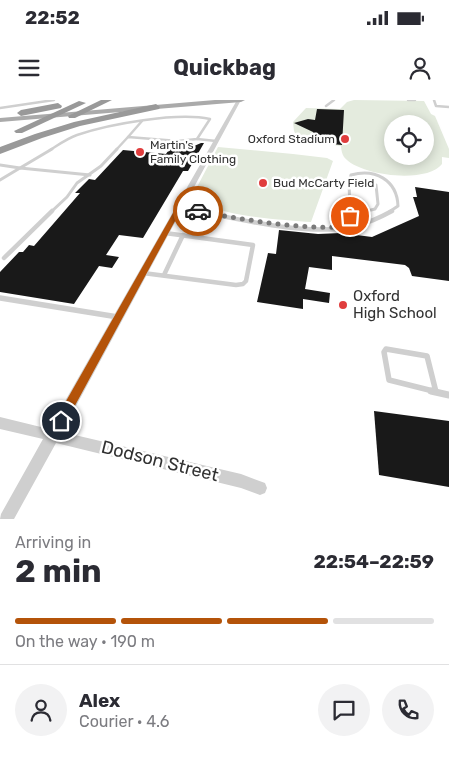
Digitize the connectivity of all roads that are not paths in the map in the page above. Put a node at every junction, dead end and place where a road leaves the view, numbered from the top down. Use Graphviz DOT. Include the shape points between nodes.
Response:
graph roads {
  1 [pos="7,100"];
  2 [pos="54,100"];
  3 [pos="83,100"];
  4 [pos="108,100"];
  5 [pos="178,100"];
  6 [pos="239,100"];
  7 [pos="334,100"];
  8 [pos="408,100"];
  9 [pos="414,100"];
  10 [pos="434,100"];
  11 [pos="91,103"];
  12 [pos="158,103"];
  13 [pos="326,106"];
  14 [pos="9,107"];
  15 [pos="449,107"];
  16 [pos="0,108"];
  17 [pos="73,111"];
  18 [pos="21,113"];
  19 [pos="0,114"];
  20 [pos="53,115"];
  21 [pos="0,120"];
  22 [pos="142,121"];
  23 [pos="117,124"];
  24 [pos="138,126"];
  25 [pos="128,137"];
  26 [pos="197,139"];
  27 [pos="0,141"];
  28 [pos="216,141"];
  29 [pos="0,151"];
  30 [pos="0,165"];
  31 [pos="20,168"];
  32 [pos="90,175"];
  33 [pos="0,180"];
  34 [pos="350,180"];
  35 [pos="179,208"];
  36 [pos="350,214"];
  37 [pos="343,227"];
  38 [pos="165,233"];
  39 [pos="183,235"];
  40 [pos="4,258"];
  41 [pos="143,272"];
  42 [pos="164,275"];
  43 [pos="0,298"];
  44 [pos="118,317"];
  45 [pos="436,392"];
  46 [pos="449,395"];
  47 [pos="0,423"];
  48 [pos="53,435"];
  49 [pos="260,488"];
  50 [pos="6,519"];
  1 -- 14 [label="lane"];
  2 -- 14 [label="lane"];
  3 -- 18 [label="highway"];
  4 -- 11 [label="highway"];
  5 -- 12 [label="main road"];
  6 -- 12 [label="main road"];
  6 -- 28 [label="street"];
  7 -- 13 [label="lane"];
  8 -- 9 [label="lane"];
  10 -- 15 [label="lane" via="436,106"];
  11 -- 12 [label="main road"];
  11 -- 17 [label="highway"];
  12 -- 17 [label="main road"];
  12 -- 29 [label="highway" via="68,125"];
  14 -- 16 [label="lane"];
  17 -- 18 [label="main road"];
  17 -- 20 [label="highway"];
  17 -- 29 [label="highway"];
  18 -- 19 [label="main road"];
  20 -- 21 [label="main road"];
  20 -- 27 [label="highway"];
  22 -- 23 [label="lane"];
  22 -- 24 [label="lane"];
  22 -- 26 [label="lane" via="196,116 210,119"];
  23 -- 24 [label="lane"];
  23 -- 31 [label="lane" via="75,136"];
  24 -- 25 [label="lane"];
  25 -- 26 [label="lane" via="178,141"];
  25 -- 32 [label="lane"];
  26 -- 28 [label="lane"];
  28 -- 35 [label="street"];
  30 -- 31 [label="lane"];
  31 -- 32 [label="lane"];
  31 -- 33 [label="lane"];
  32 -- 40 [label="lane" via="68,192 67,197"];
  34 -- 36 [label="lane"];
  34 -- 36 [label="lane" via="376,185 378,204 367,212"];
  34 -- 37 [label="lane" via="356,173 382,176 396,187 399,201 394,210 367,223"];
  35 -- 37 [label="lane" via="257,221"];
  35 -- 38 [label="street"];
  36 -- 37 [label="lane"];
  38 -- 39 [label="lane"];
  38 -- 41 [label="street"];
  39 -- 42 [label="lane"];
  39 -- 42 [label="lane" via="253,245 246,281 236,285"];
  41 -- 42 [label="lane"];
  41 -- 44 [label="street"];
  43 -- 44 [label="lane"];
  44 -- 48 [label="street"];
  45 -- 45 [label="lane" via="389,380 386,349 427,356"];
  45 -- 46 [label="lane"];
  47 -- 48 [label="street, Dodson Street"];
  48 -- 49 [label="street, Dodson Street"];
  48 -- 50 [label="street"];
}
